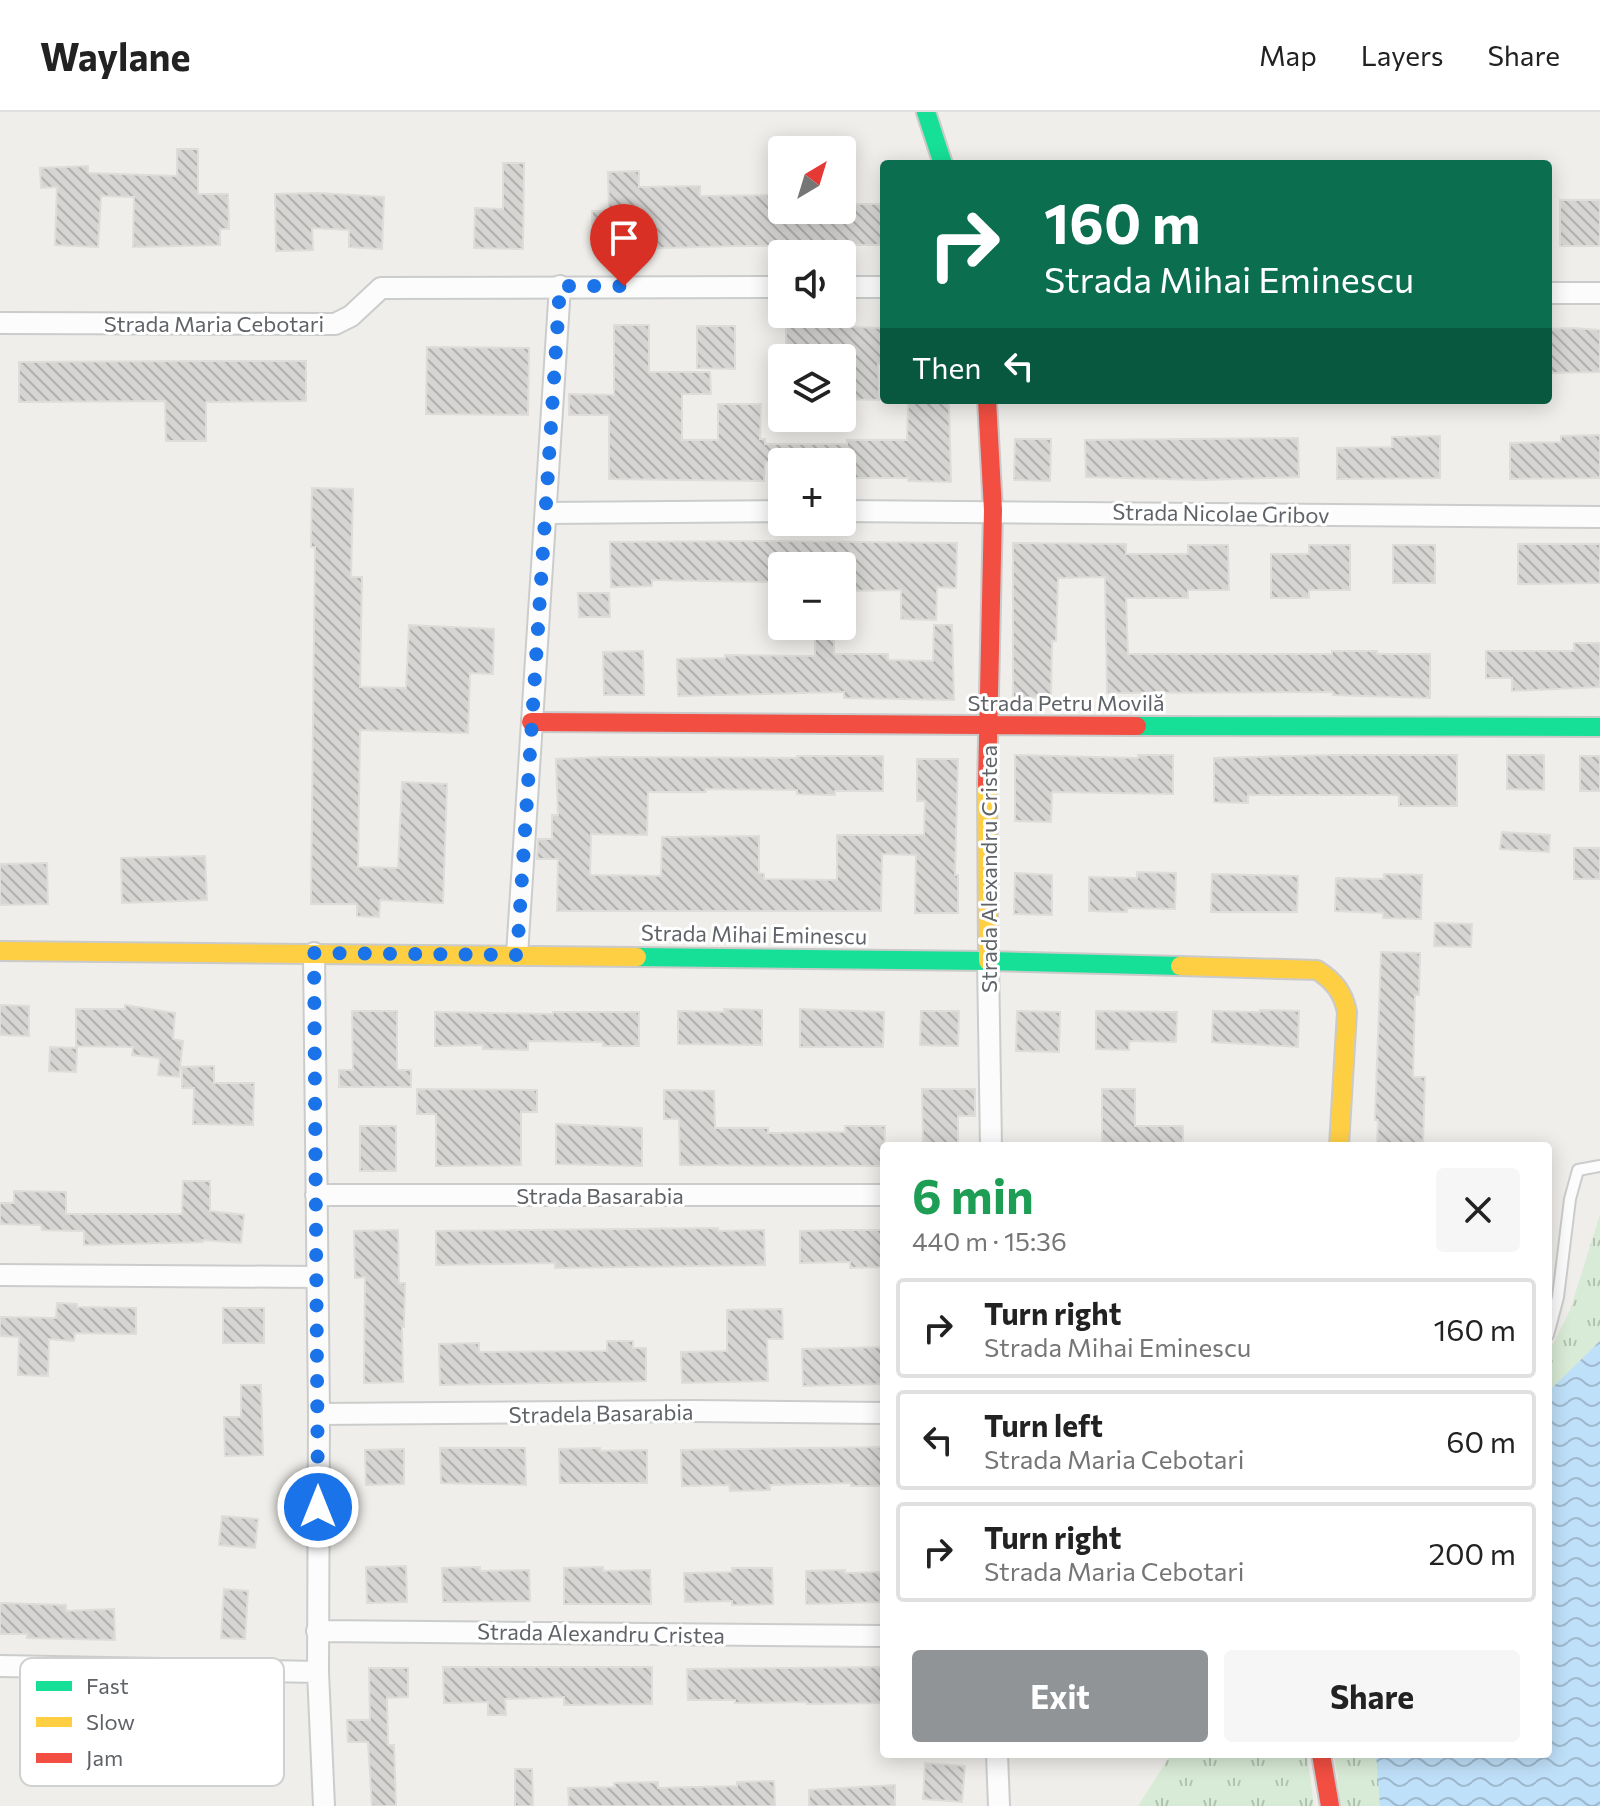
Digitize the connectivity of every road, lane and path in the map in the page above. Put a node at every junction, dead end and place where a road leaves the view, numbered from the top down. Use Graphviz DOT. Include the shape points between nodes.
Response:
graph roads {
  1 [pos="926,112"];
  2 [pos="942,160"];
  3 [pos="560,286"];
  4 [pos="768,287"];
  5 [pos="856,287"];
  6 [pos="880,287"];
  7 [pos="1552,293"];
  8 [pos="1600,293"];
  9 [pos="0,323"];
  10 [pos="987,404"];
  11 [pos="993,510"];
  12 [pos="768,511"];
  13 [pos="856,511"];
  14 [pos="547,513"];
  15 [pos="1600,517"];
  16 [pos="531,722"];
  17 [pos="987,726"];
  18 [pos="1600,727"];
  19 [pos="0,951"];
  20 [pos="314,953"];
  21 [pos="517,955"];
  22 [pos="988,961"];
  23 [pos="991,1142"];
  24 [pos="1339,1142"];
  25 [pos="1600,1166"];
  26 [pos="316,1195"];
  27 [pos="880,1195"];
  28 [pos="0,1275"];
  29 [pos="315,1277"];
  30 [pos="1552,1320"];
  31 [pos="880,1413"];
  32 [pos="319,1414"];
  33 [pos="317,1631"];
  34 [pos="880,1636"];
  35 [pos="0,1666"];
  36 [pos="20,1666"];
  37 [pos="284,1671"];
  38 [pos="318,1672"];
  39 [pos="997,1758"];
  40 [pos="1322,1758"];
  41 [pos="324,1806"];
  42 [pos="999,1806"];
  43 [pos="1330,1806"];
  1 -- 2 [label="street"];
  3 -- 4 [label="street, Strada Maria Cebotari"];
  3 -- 9 [label="street, Strada Maria Cebotari" via="381,288 335,324"];
  3 -- 14 [label="street"];
  5 -- 6 [label="street"];
  7 -- 8 [label="street"];
  10 -- 11 [label="street, Strada Alexandru Cristea"];
  11 -- 13 [label="street, Strada Nicolae Gribov"];
  11 -- 15 [label="street, Strada Nicolae Gribov"];
  11 -- 17 [label="street, Strada Alexandru Cristea"];
  12 -- 14 [label="street"];
  14 -- 16 [label="street"];
  16 -- 17 [label="street, Strada Petru Movilă"];
  16 -- 21 [label="street"];
  17 -- 18 [label="street, Strada Petru Movilă"];
  17 -- 22 [label="street, Strada Alexandru Cristea"];
  19 -- 20 [label="street, Strada Mihai Eminescu"];
  20 -- 21 [label="street, Strada Mihai Eminescu"];
  20 -- 26 [label="street"];
  21 -- 22 [label="street, Strada Mihai Eminescu"];
  22 -- 23 [label="street, Strada Alexandru Cristea"];
  22 -- 24 [label="street, Strada Mihai Eminescu" via="1317,970 1344,994 1347,1012"];
  25 -- 30 [label="lane" via="1578,1170"];
  26 -- 27 [label="street, Strada Basarabia"];
  26 -- 29 [label="street"];
  28 -- 29 [label="street"];
  29 -- 32 [label="street"];
  31 -- 32 [label="street, Stradela Basarabia"];
  32 -- 33 [label="street"];
  33 -- 34 [label="street, Strada Alexandru Cristea"];
  33 -- 38 [label="street"];
  35 -- 36 [label="street"];
  37 -- 38 [label="street"];
  38 -- 41 [label="street"];
  39 -- 42 [label="street"];
  40 -- 43 [label="street"];
}
